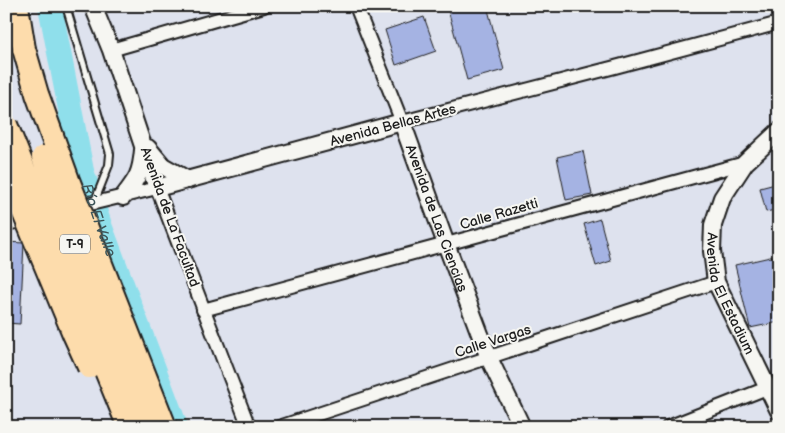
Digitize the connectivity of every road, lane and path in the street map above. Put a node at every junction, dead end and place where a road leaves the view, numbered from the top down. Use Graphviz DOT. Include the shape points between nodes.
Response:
graph roads {
  1 [pos="17,6"];
  2 [pos="66,6"];
  3 [pos="93,6"];
  4 [pos="264,6"];
  5 [pos="356,6"];
  6 [pos="779,23"];
  7 [pos="6,31"];
  8 [pos="111,50"];
  9 [pos="402,122"];
  10 [pos="6,125"];
  11 [pos="779,131"];
  12 [pos="143,143"];
  13 [pos="745,164"];
  14 [pos="6,170"];
  15 [pos="188,180"];
  16 [pos="157,188"];
  17 [pos="123,197"];
  18 [pos="94,204"];
  19 [pos="6,224"];
  20 [pos="446,244"];
  21 [pos="716,282"];
  22 [pos="203,310"];
  23 [pos="489,358"];
  24 [pos="767,388"];
  25 [pos="779,411"];
  26 [pos="123,427"];
  27 [pos="129,427"];
  28 [pos="147,427"];
  29 [pos="165,427"];
  30 [pos="249,427"];
  31 [pos="279,427"];
  32 [pos="522,427"];
  33 [pos="668,427"];
  1 -- 29 [label="highway, T-9, bridge" via="24,49 37,94"];
  2 -- 18 [label="lane" via="110,154"];
  3 -- 8 [label="street, Avenida de La Facultad"];
  4 -- 8 [label="street"];
  5 -- 9 [label="street, Avenida de Las Ciencias"];
  6 -- 9 [label="street, Avenida Bellas Artes"];
  7 -- 28 [label="highway, T-9, bridge" via="24,103 51,180"];
  8 -- 12 [label="street, Avenida de La Facultad"];
  9 -- 15 [label="street, Avenida Bellas Artes"];
  9 -- 20 [label="street, Avenida de Las Ciencias"];
  10 -- 27 [label="highway, T-9, bridge"];
  11 -- 13 [label="street, Avenida El Estadium"];
  12 -- 15 [label="street" via="163,166"];
  12 -- 16 [label="street, Avenida de La Facultad"];
  12 -- 17 [label="street" via="142,167"];
  13 -- 20 [label="street, Calle Razetti"];
  13 -- 21 [label="street, Avenida El Estadium" via="722,198 714,225 712,251"];
  14 -- 26 [label="highway, bridge" via="74,334 112,414"];
  15 -- 16 [label="street, Avenida Bellas Artes"];
  16 -- 17 [label="street, Avenida Bellas Artes"];
  16 -- 22 [label="street, Avenida de La Facultad"];
  17 -- 18 [label="street, Avenida Bellas Artes"];
  18 -- 19 [label="street, Avenida Bellas Artes"];
  20 -- 22 [label="street, Calle Razetti"];
  20 -- 23 [label="street, Avenida de Las Ciencias"];
  21 -- 23 [label="street, Calle Vargas"];
  21 -- 24 [label="street, Avenida El Estadium"];
  22 -- 30 [label="street, Avenida de La Facultad"];
  23 -- 31 [label="street, Calle Vargas"];
  23 -- 32 [label="street, Avenida de Las Ciencias"];
  24 -- 25 [label="street, Avenida El Estadium"];
  24 -- 33 [label="street"];
}
